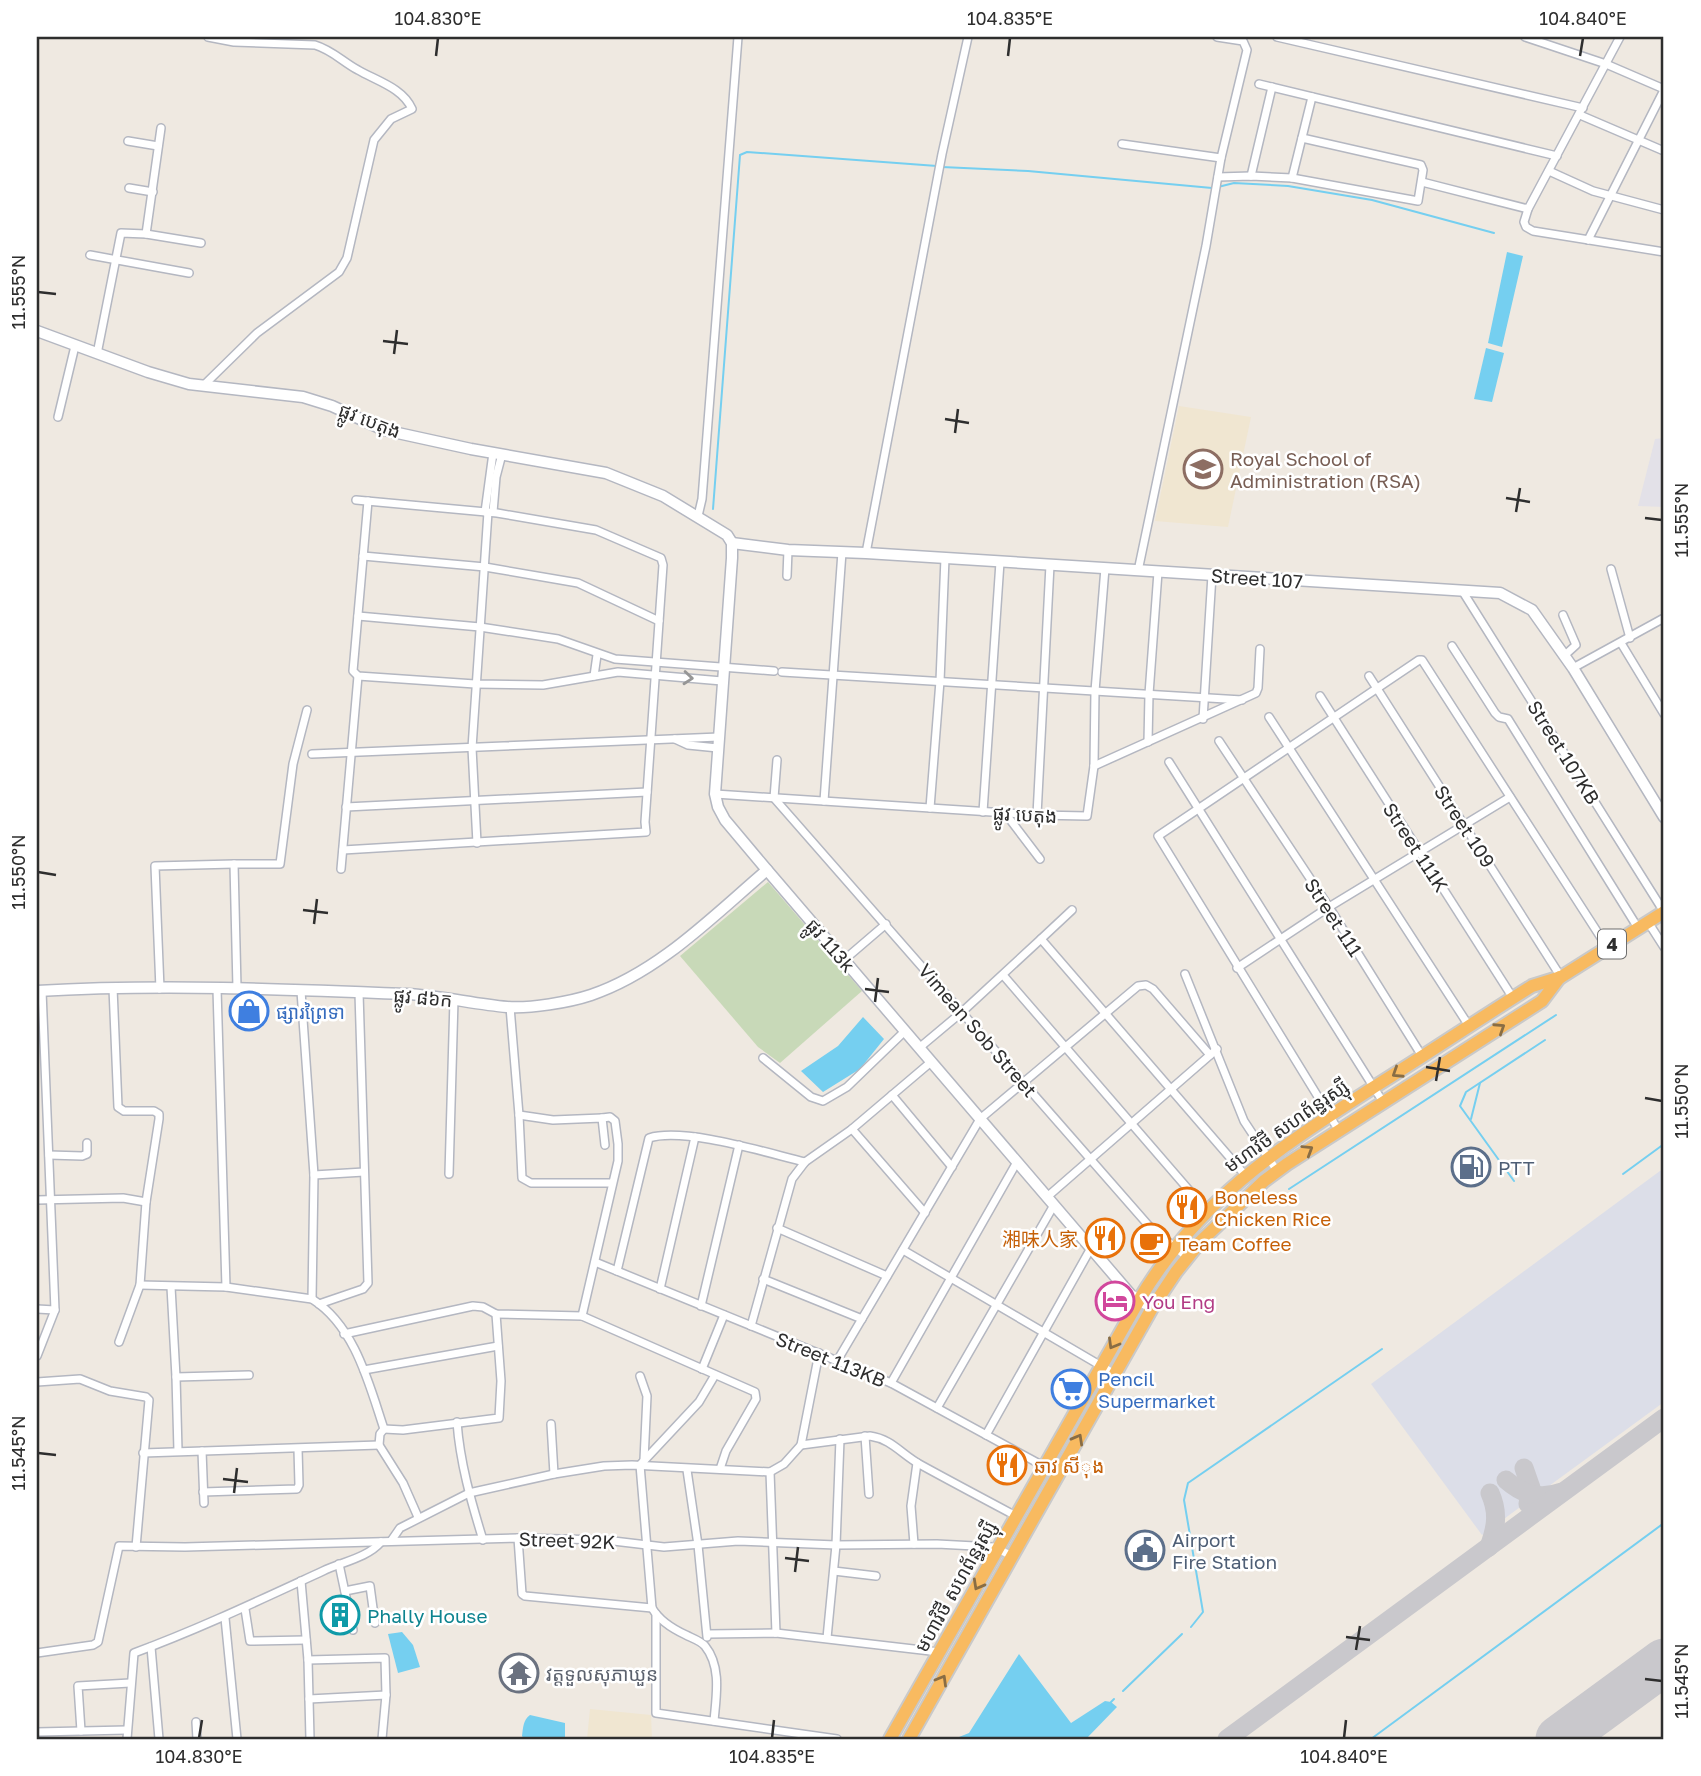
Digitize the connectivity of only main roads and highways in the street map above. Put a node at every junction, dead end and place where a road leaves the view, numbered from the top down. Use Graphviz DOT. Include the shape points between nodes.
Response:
graph roads {
  1 [pos="1656,919"];
  2 [pos="1561,977"];
  3 [pos="891,1739"];
  4 [pos="909,1739"];
  1 -- 2 [label="highway, មហាវិថី សហព័ន្ធរុស្ស៊ី / 4"];
  2 -- 3 [label="highway, មហាវិថី សហព័ន្ធរុស្ស៊ី / 4, one-way" via="1532,986 1267,1157 1173,1248 1101,1366"];
  4 -- 2 [label="highway, មហាវិថី សហព័ន្ធរុស្ស៊ី / 4, one-way" via="1152,1308 1187,1257 1277,1171 1542,1001"];
}
